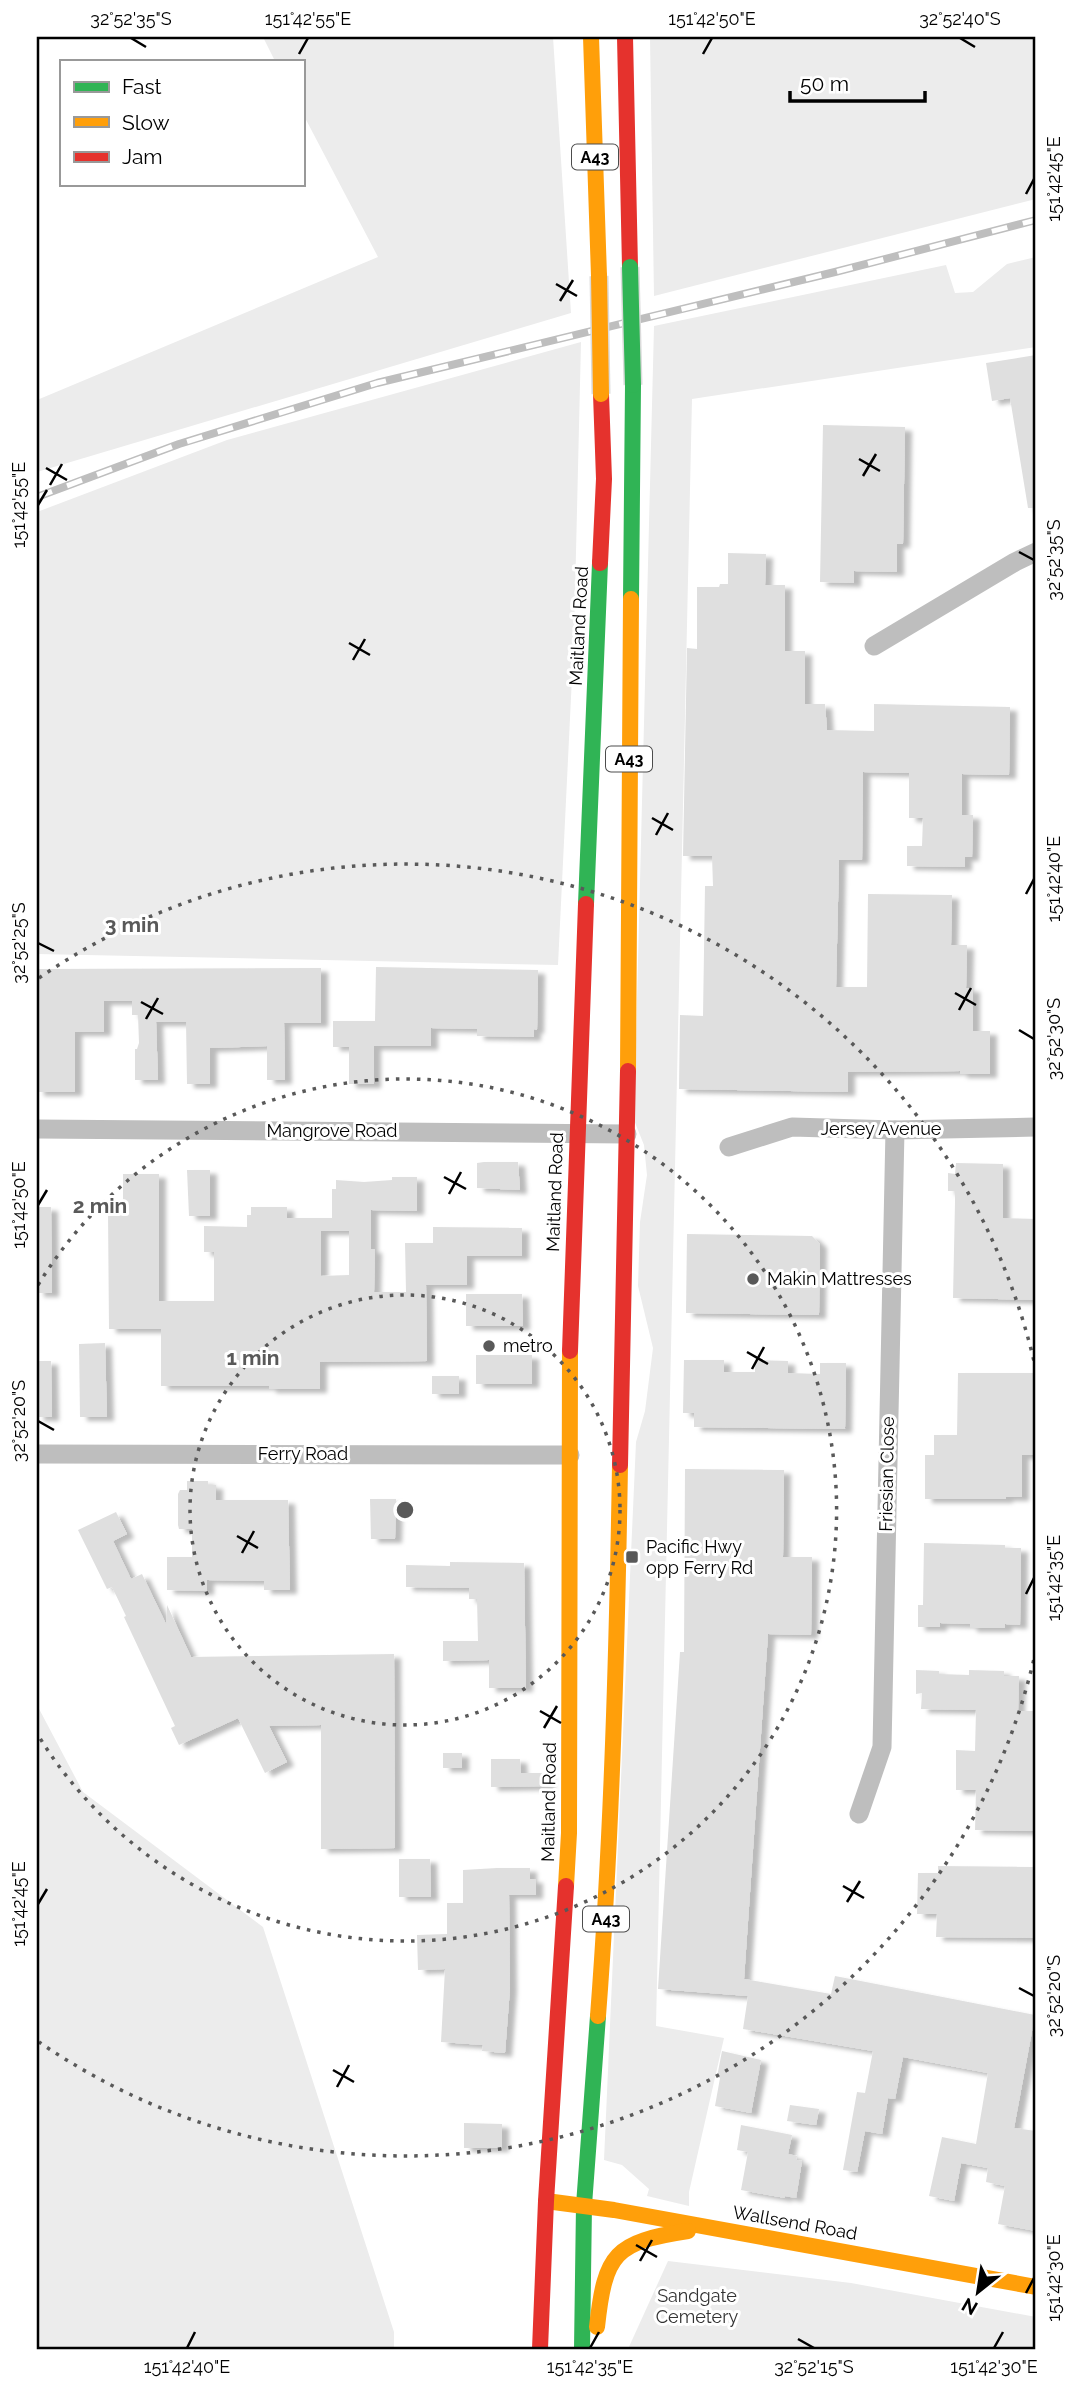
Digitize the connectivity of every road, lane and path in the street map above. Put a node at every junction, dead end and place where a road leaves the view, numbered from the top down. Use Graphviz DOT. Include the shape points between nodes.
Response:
graph roads {
  1 [pos="591,37"];
  2 [pos="625,37"];
  3 [pos="1036,552"];
  4 [pos="874,646"];
  5 [pos="1036,1127"];
  6 [pos="37,1129"];
  7 [pos="895,1130"];
  8 [pos="576,1132"];
  9 [pos="626,1134"];
  10 [pos="729,1147"];
  11 [pos="37,1454"];
  12 [pos="570,1455"];
  13 [pos="859,1814"];
  14 [pos="546,2201"];
  15 [pos="584,2205"];
  16 [pos="710,2227"];
  17 [pos="1036,2287"];
  18 [pos="540,2349"];
  19 [pos="582,2349"];
  20 [pos="595,2349"];
  1 -- 8 [label="main road, Maitland Road / A43, bridge" via="604,480"];
  2 -- 9 [label="main road, A43, bridge" via="633,385"];
  3 -- 4 [label="street"];
  5 -- 7 [label="street, Jersey Avenue"];
  6 -- 8 [label="street, Mangrove Road"];
  7 -- 10 [label="street, Jersey Avenue" via="792,1127"];
  7 -- 13 [label="street, Friesian Close" via="882,1746"];
  8 -- 9 [label="street, Mangrove Road"];
  8 -- 12 [label="main road, Maitland Road / A43"];
  9 -- 15 [label="main road, A43" via="607,1899"];
  11 -- 12 [label="street, Ferry Road"];
  12 -- 14 [label="main road, Maitland Road / A43" via="569,1833"];
  14 -- 15 [label="main road, Wallsend Road"];
  14 -- 18 [label="main road, Maitland Road / A43"];
  15 -- 16 [label="main road, Wallsend Road"];
  15 -- 19 [label="main road, A43"];
  16 -- 17 [label="main road, Wallsend Road"];
  16 -- 20 [label="main road" via="650,2236 618,2251 601,2287"];
}
